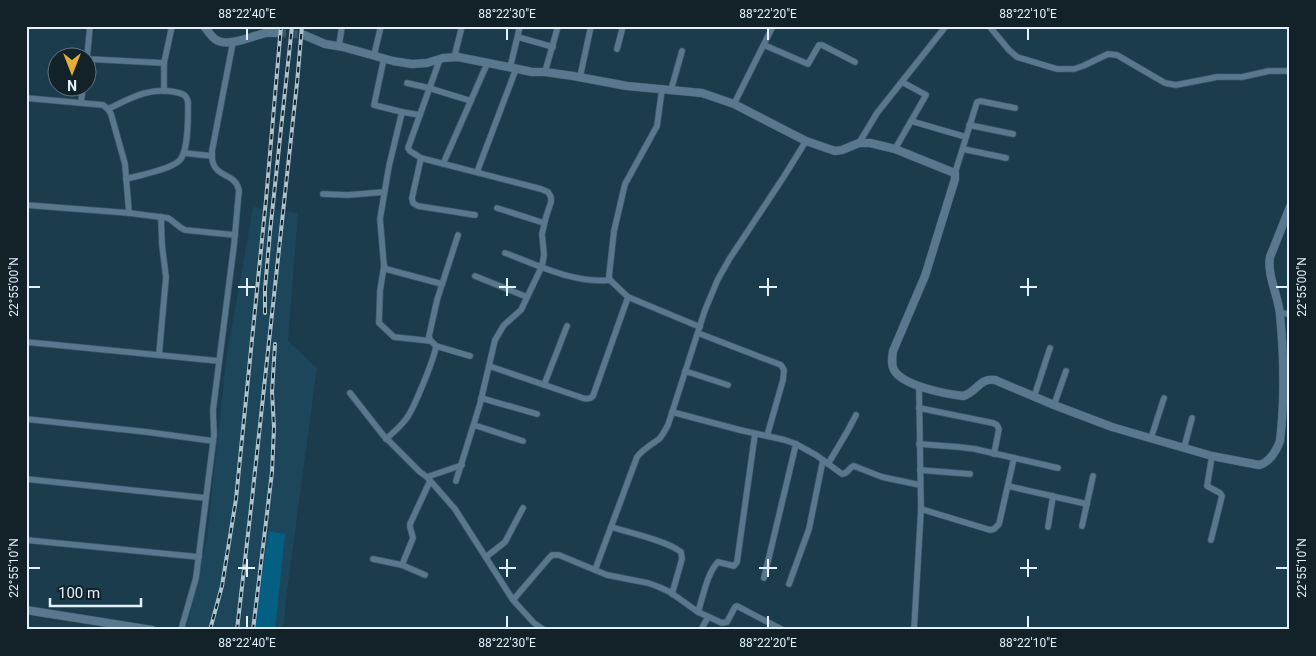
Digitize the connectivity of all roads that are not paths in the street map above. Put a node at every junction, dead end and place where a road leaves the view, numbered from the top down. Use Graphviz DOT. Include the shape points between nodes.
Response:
graph roads {
  1 [pos="90,26"];
  2 [pos="172,26"];
  3 [pos="204,26"];
  4 [pos="342,26"];
  5 [pos="381,26"];
  6 [pos="462,26"];
  7 [pos="520,26"];
  8 [pos="558,26"];
  9 [pos="591,26"];
  10 [pos="623,26"];
  11 [pos="774,26"];
  12 [pos="946,26"];
  13 [pos="989,26"];
  14 [pos="263,30"];
  15 [pos="278,33"];
  16 [pos="304,35"];
  17 [pos="518,37"];
  18 [pos="233,42"];
  19 [pos="764,45"];
  20 [pos="339,46"];
  21 [pos="553,47"];
  22 [pos="88,48"];
  23 [pos="617,49"];
  24 [pos="682,51"];
  25 [pos="374,55"];
  26 [pos="384,58"];
  27 [pos="454,58"];
  28 [pos="98,59"];
  29 [pos="440,59"];
  30 [pos="855,62"];
  31 [pos="164,64"];
  32 [pos="487,64"];
  33 [pos="513,68"];
  34 [pos="545,72"];
  35 [pos="1290,72"];
  36 [pos="580,77"];
  37 [pos="902,82"];
  38 [pos="408,83"];
  39 [pos="429,88"];
  40 [pos="662,89"];
  41 [pos="671,90"];
  42 [pos="164,91"];
  43 [pos="26,98"];
  44 [pos="82,98"];
  45 [pos="471,101"];
  46 [pos="81,102"];
  47 [pos="734,104"];
  48 [pos="1014,108"];
  49 [pos="108,109"];
  50 [pos="402,112"];
  51 [pos="420,115"];
  52 [pos="911,121"];
  53 [pos="969,125"];
  54 [pos="1013,134"];
  55 [pos="966,137"];
  56 [pos="806,141"];
  57 [pos="859,143"];
  58 [pos="895,149"];
  59 [pos="963,149"];
  60 [pos="184,153"];
  61 [pos="212,156"];
  62 [pos="421,158"];
  63 [pos="1006,158"];
  64 [pos="443,164"];
  65 [pos="477,172"];
  66 [pos="955,174"];
  67 [pos="126,179"];
  68 [pos="384,192"];
  69 [pos="323,194"];
  70 [pos="26,205"];
  71 [pos="1290,207"];
  72 [pos="497,208"];
  73 [pos="129,213"];
  74 [pos="475,215"];
  75 [pos="161,217"];
  76 [pos="544,223"];
  77 [pos="235,235"];
  78 [pos="458,235"];
  79 [pos="505,253"];
  80 [pos="384,266"];
  81 [pos="542,266"];
  82 [pos="475,276"];
  83 [pos="610,280"];
  84 [pos="442,284"];
  85 [pos="527,297"];
  86 [pos="628,297"];
  87 [pos="1280,313"];
  88 [pos="1290,314"];
  89 [pos="566,326"];
  90 [pos="699,330"];
  91 [pos="26,342"];
  92 [pos="434,344"];
  93 [pos="1050,348"];
  94 [pos="159,355"];
  95 [pos="470,356"];
  96 [pos="219,361"];
  97 [pos="489,366"];
  98 [pos="685,371"];
  99 [pos="1066,371"];
  100 [pos="728,384"];
  101 [pos="544,385"];
  102 [pos="919,386"];
  103 [pos="350,393"];
  104 [pos="1034,397"];
  105 [pos="482,398"];
  106 [pos="1164,398"];
  107 [pos="1054,405"];
  108 [pos="918,408"];
  109 [pos="672,412"];
  110 [pos="537,414"];
  111 [pos="856,415"];
  112 [pos="1192,418"];
  113 [pos="26,419"];
  114 [pos="474,425"];
  115 [pos="755,434"];
  116 [pos="767,436"];
  117 [pos="1151,438"];
  118 [pos="386,439"];
  119 [pos="213,440"];
  120 [pos="523,441"];
  121 [pos="796,444"];
  122 [pos="919,444"];
  123 [pos="1184,448"];
  124 [pos="994,454"];
  125 [pos="1212,456"];
  126 [pos="1014,458"];
  127 [pos="825,462"];
  128 [pos="462,465"];
  129 [pos="1058,468"];
  130 [pos="920,470"];
  131 [pos="970,474"];
  132 [pos="1093,476"];
  133 [pos="26,479"];
  134 [pos="429,479"];
  135 [pos="456,481"];
  136 [pos="920,485"];
  137 [pos="1008,486"];
  138 [pos="1053,496"];
  139 [pos="206,498"];
  140 [pos="1087,504"];
  141 [pos="523,508"];
  142 [pos="921,510"];
  143 [pos="1082,526"];
  144 [pos="610,527"];
  145 [pos="1048,527"];
  146 [pos="26,540"];
  147 [pos="1211,540"];
  148 [pos="199,557"];
  149 [pos="486,557"];
  150 [pos="373,559"];
  151 [pos="402,565"];
  152 [pos="594,570"];
  153 [pos="425,575"];
  154 [pos="764,578"];
  155 [pos="789,584"];
  156 [pos="672,594"];
  157 [pos="513,600"];
  158 [pos="26,610"];
  159 [pos="698,612"];
  160 [pos="708,617"];
  161 [pos="152,630"];
  162 [pos="182,630"];
  163 [pos="544,630"];
  164 [pos="701,630"];
  165 [pos="783,630"];
  166 [pos="914,630"];
  1 -- 22 [label="street"];
  2 -- 31 [label="street"];
  3 -- 18 [label="street" via="216,40"];
  4 -- 20 [label="street"];
  5 -- 25 [label="street"];
  6 -- 27 [label="street"];
  7 -- 17 [label="street"];
  8 -- 21 [label="street"];
  9 -- 36 [label="street"];
  10 -- 23 [label="street"];
  11 -- 19 [label="street"];
  12 -- 37 [label="street"];
  13 -- 35 [label="street" via="1017,57 1057,69 1083,66 1111,54 1176,86 1217,76"];
  14 -- 15 [label="street"];
  14 -- 18 [label="street"];
  16 -- 20 [label="street"];
  17 -- 21 [label="street"];
  17 -- 33 [label="street"];
  18 -- 61 [label="street"];
  19 -- 30 [label="street" via="808,64 822,45"];
  19 -- 47 [label="street"];
  20 -- 25 [label="street"];
  21 -- 34 [label="street"];
  24 -- 41 [label="street"];
  25 -- 26 [label="street"];
  26 -- 29 [label="street" via="412,64"];
  26 -- 50 [label="street" via="374,105"];
  27 -- 29 [label="street"];
  27 -- 32 [label="street"];
  28 -- 31 [label="street"];
  29 -- 39 [label="street"];
  31 -- 42 [label="street"];
  32 -- 33 [label="street"];
  32 -- 45 [label="street"];
  33 -- 34 [label="street"];
  33 -- 65 [label="street"];
  34 -- 36 [label="street"];
  36 -- 40 [label="street"];
  37 -- 52 [label="street" via="926,95"];
  37 -- 57 [label="street" via="877,113"];
  38 -- 39 [label="street"];
  39 -- 45 [label="street"];
  39 -- 51 [label="street"];
  40 -- 41 [label="street"];
  40 -- 83 [label="street" via="657,126 624,184 614,231"];
  41 -- 47 [label="street" via="702,93"];
  42 -- 49 [label="street" via="138,95"];
  42 -- 60 [label="street" via="187,97"];
  43 -- 46 [label="street"];
  44 -- 46 [label="street"];
  45 -- 64 [label="street"];
  46 -- 49 [label="street" via="103,105"];
  47 -- 56 [label="street"];
  48 -- 53 [label="street" via="978,101"];
  49 -- 67 [label="street" via="125,164"];
  50 -- 51 [label="street"];
  50 -- 68 [label="street"];
  51 -- 62 [label="street" via="408,148"];
  52 -- 55 [label="street"];
  52 -- 58 [label="street"];
  53 -- 54 [label="street"];
  53 -- 55 [label="street"];
  55 -- 59 [label="street"];
  56 -- 57 [label="street" via="838,151"];
  56 -- 90 [label="street" via="718,279"];
  57 -- 58 [label="street"];
  58 -- 66 [label="street"];
  59 -- 63 [label="street"];
  59 -- 66 [label="street"];
  60 -- 61 [label="street"];
  60 -- 67 [label="street" via="169,167"];
  61 -- 77 [label="street" via="217,170 238,183"];
  62 -- 64 [label="street"];
  62 -- 74 [label="street" via="413,203"];
  64 -- 65 [label="street"];
  65 -- 76 [label="street" via="548,192 551,197"];
  66 -- 102 [label="street" via="925,276 893,351 892,364 898,376"];
  67 -- 73 [label="street"];
  68 -- 69 [label="street"];
  68 -- 80 [label="street" via="380,220"];
  70 -- 73 [label="street"];
  71 -- 87 [label="street" via="1269,263"];
  72 -- 76 [label="street"];
  73 -- 75 [label="street"];
  75 -- 77 [label="street" via="185,230"];
  75 -- 94 [label="street" via="166,277"];
  76 -- 81 [label="street"];
  77 -- 96 [label="street"];
  78 -- 84 [label="street"];
  79 -- 81 [label="street"];
  80 -- 84 [label="street"];
  80 -- 92 [label="street" via="379,324 394,337"];
  81 -- 83 [label="street" via="574,278 596,282"];
  81 -- 85 [label="street"];
  82 -- 85 [label="street"];
  83 -- 86 [label="street"];
  84 -- 92 [label="street" via="429,336"];
  85 -- 97 [label="street" via="521,310 504,325 494,340"];
  86 -- 90 [label="street"];
  86 -- 101 [label="street" via="593,396 587,399"];
  87 -- 88 [label="street"];
  87 -- 125 [label="street" via="1284,372 1278,447 1263,464"];
  89 -- 101 [label="street"];
  90 -- 98 [label="street"];
  90 -- 116 [label="street" via="781,365 783,380"];
  91 -- 94 [label="street"];
  92 -- 95 [label="street"];
  92 -- 118 [label="street" via="434,353 407,419"];
  93 -- 104 [label="street"];
  94 -- 96 [label="street"];
  96 -- 119 [label="street"];
  97 -- 101 [label="street"];
  97 -- 105 [label="street"];
  98 -- 100 [label="street"];
  98 -- 109 [label="street"];
  99 -- 107 [label="street"];
  102 -- 104 [label="street" via="962,396 990,379"];
  102 -- 108 [label="street"];
  103 -- 118 [label="street"];
  104 -- 107 [label="street"];
  105 -- 110 [label="street"];
  105 -- 114 [label="street"];
  106 -- 117 [label="street"];
  107 -- 117 [label="street"];
  108 -- 122 [label="street"];
  108 -- 124 [label="street" via="997,424 999,430"];
  109 -- 115 [label="street"];
  109 -- 144 [label="street" via="664,434 637,457"];
  111 -- 127 [label="street" via="848,432"];
  112 -- 123 [label="street"];
  113 -- 119 [label="street"];
  114 -- 120 [label="street"];
  114 -- 128 [label="street"];
  115 -- 116 [label="street"];
  115 -- 159 [label="street" via="737,562 734,566 721,562 715,565"];
  116 -- 121 [label="street"];
  117 -- 123 [label="street"];
  118 -- 134 [label="street"];
  119 -- 139 [label="street"];
  121 -- 127 [label="street"];
  121 -- 154 [label="street"];
  122 -- 124 [label="street" via="959,446"];
  122 -- 130 [label="street"];
  123 -- 125 [label="street"];
  124 -- 126 [label="street"];
  125 -- 147 [label="street" via="1207,486 1222,496"];
  126 -- 129 [label="street"];
  126 -- 137 [label="street"];
  127 -- 136 [label="street" via="842,474 854,466 882,478"];
  127 -- 155 [label="street" via="809,529"];
  128 -- 134 [label="street"];
  128 -- 135 [label="street"];
  130 -- 131 [label="street"];
  130 -- 136 [label="street"];
  132 -- 140 [label="street"];
  133 -- 139 [label="street"];
  134 -- 149 [label="street" via="455,509"];
  134 -- 151 [label="street" via="410,524 413,538"];
  136 -- 142 [label="street"];
  137 -- 138 [label="street"];
  137 -- 142 [label="street" via="999,524 994,529"];
  138 -- 140 [label="street"];
  138 -- 145 [label="street"];
  139 -- 148 [label="street"];
  140 -- 143 [label="street"];
  141 -- 149 [label="street" via="505,542"];
  142 -- 166 [label="street"];
  144 -- 152 [label="street"];
  144 -- 156 [label="street" via="681,552"];
  146 -- 148 [label="street"];
  148 -- 162 [label="street"];
  149 -- 157 [label="street"];
  150 -- 151 [label="street"];
  151 -- 153 [label="street"];
  152 -- 156 [label="street" via="648,583"];
  152 -- 157 [label="street" via="559,555 552,556"];
  156 -- 159 [label="street"];
  157 -- 163 [label="street"];
  158 -- 161 [label="street"];
  159 -- 160 [label="street"];
  160 -- 164 [label="street"];
  160 -- 165 [label="street" via="725,623 737,606"];
}
